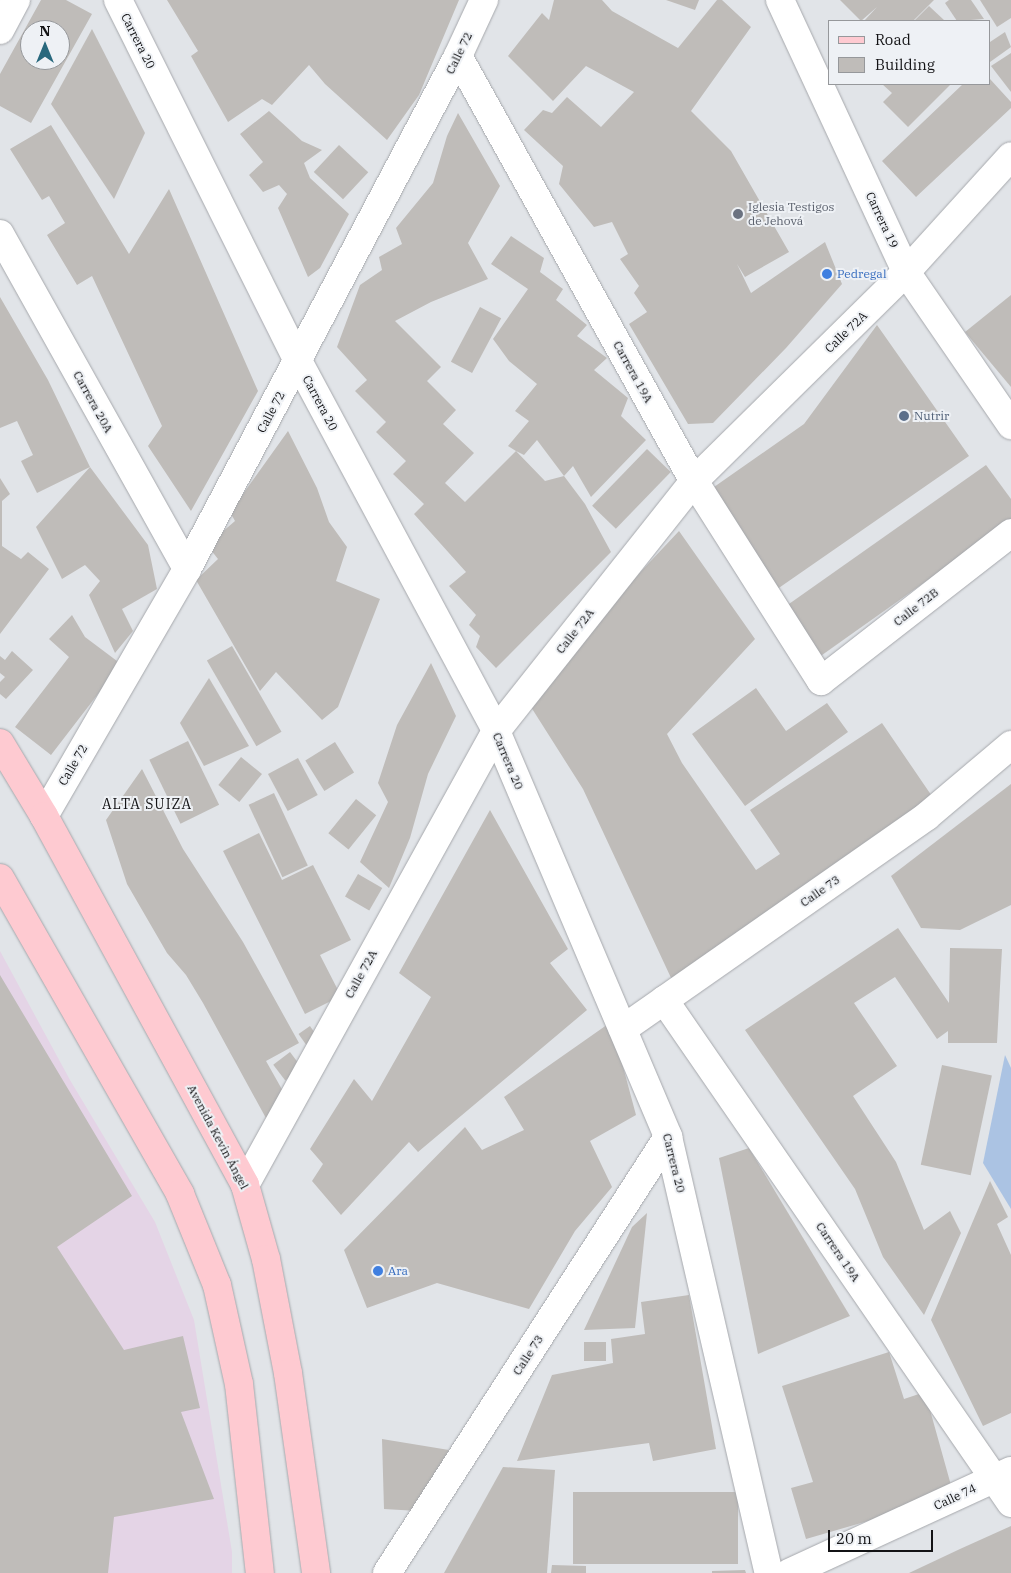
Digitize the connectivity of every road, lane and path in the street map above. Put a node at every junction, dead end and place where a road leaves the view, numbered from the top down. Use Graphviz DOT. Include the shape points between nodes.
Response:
graph roads {
  1 [pos="16,0"];
  2 [pos="118,0"];
  3 [pos="484,0"];
  4 [pos="780,0"];
  5 [pos="0,30"];
  6 [pos="458,56"];
  7 [pos="1011,156"];
  8 [pos="0,234"];
  9 [pos="906,272"];
  10 [pos="298,362"];
  11 [pos="1011,425"];
  12 [pos="694,481"];
  13 [pos="1011,533"];
  14 [pos="187,569"];
  15 [pos="821,681"];
  16 [pos="496,731"];
  17 [pos="0,743"];
  18 [pos="1011,745"];
  19 [pos="44,816"];
  20 [pos="0,878"];
  21 [pos="664,1000"];
  22 [pos="623,1029"];
  23 [pos="668,1136"];
  24 [pos="245,1185"];
  25 [pos="1002,1476"];
  26 [pos="1011,1503"];
  27 [pos="260,1573"];
  28 [pos="316,1573"];
  29 [pos="387,1573"];
  30 [pos="769,1573"];
  31 [pos="790,1573"];
  1 -- 5 [label="street"];
  2 -- 10 [label="street, Carrera 20"];
  3 -- 6 [label="street, Calle 72"];
  4 -- 9 [label="street, Carrera 19"];
  6 -- 10 [label="street, Calle 72"];
  6 -- 12 [label="street, Carrera 19A"];
  7 -- 9 [label="street, Calle 72A"];
  8 -- 14 [label="street, Carrera 20A"];
  9 -- 11 [label="street, Carrera 19"];
  9 -- 12 [label="street, Calle 72A"];
  10 -- 14 [label="street, Calle 72"];
  10 -- 16 [label="street, Carrera 20"];
  12 -- 15 [label="street, Carrera 19A"];
  12 -- 16 [label="street, Calle 72A"];
  13 -- 15 [label="street, Calle 72B"];
  14 -- 19 [label="street, Calle 72"];
  16 -- 22 [label="street, Carrera 20"];
  16 -- 24 [label="street, Calle 72A"];
  17 -- 19 [label="main road, Avenida Kevin Ángel"];
  18 -- 21 [label="street, Calle 73" via="927,816"];
  19 -- 24 [label="main road, Avenida Kevin Ángel"];
  20 -- 27 [label="main road" via="180,1194 217,1285 239,1384"];
  21 -- 22 [label="street, Calle 73"];
  21 -- 25 [label="street, Carrera 19A"];
  22 -- 23 [label="street, Carrera 20"];
  23 -- 29 [label="street, Calle 73"];
  23 -- 30 [label="street, Carrera 20"];
  24 -- 28 [label="main road, Avenida Kevin Ángel" via="266,1259 288,1374"];
  25 -- 26 [label="street, Carrera 19A"];
  25 -- 31 [label="street, Calle 74"];
}
